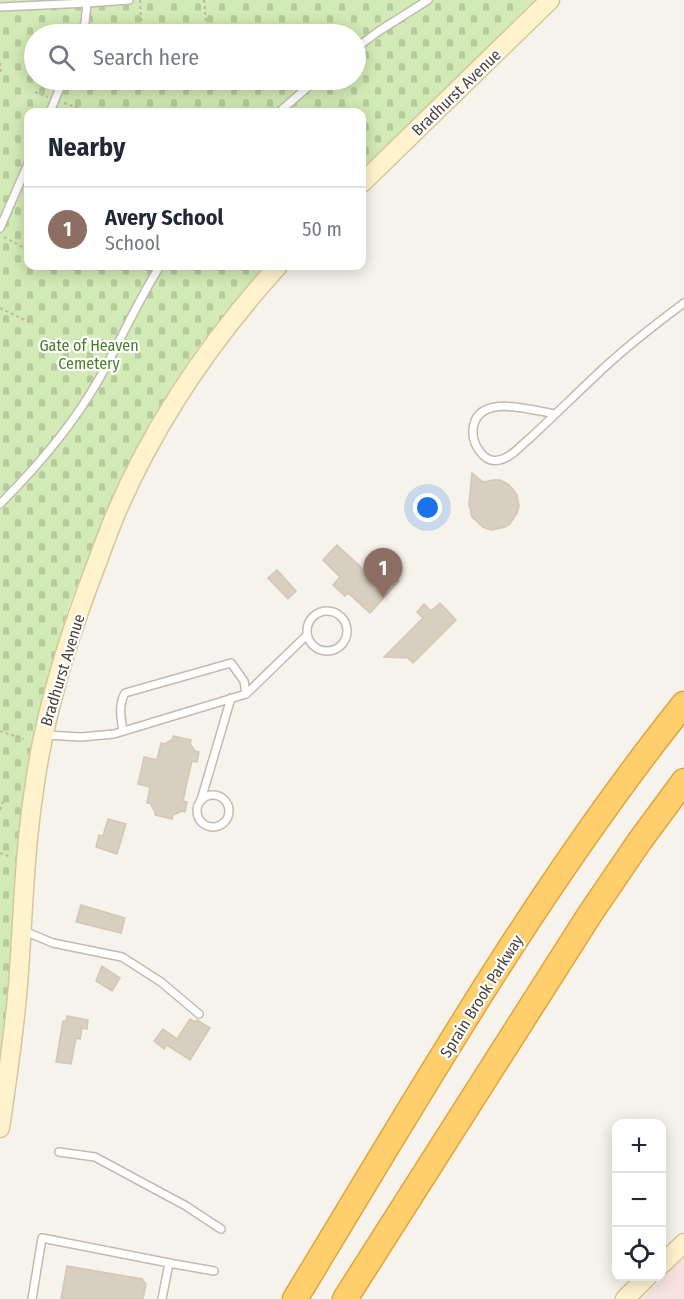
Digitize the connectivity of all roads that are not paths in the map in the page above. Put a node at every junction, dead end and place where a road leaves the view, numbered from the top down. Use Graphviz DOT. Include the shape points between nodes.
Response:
graph roads {
  1 [pos="129,0"];
  2 [pos="428,0"];
  3 [pos="550,0"];
  4 [pos="87,3"];
  5 [pos="0,7"];
  6 [pos="85,24"];
  7 [pos="366,41"];
  8 [pos="59,90"];
  9 [pos="304,90"];
  10 [pos="52,108"];
  11 [pos="284,108"];
  12 [pos="24,173"];
  13 [pos="366,179"];
  14 [pos="0,228"];
  15 [pos="158,270"];
  16 [pos="275,270"];
  17 [pos="684,303"];
  18 [pos="555,414"];
  19 [pos="0,504"];
  20 [pos="307,635"];
  21 [pos="246,694"];
  22 [pos="231,698"];
  23 [pos="684,704"];
  24 [pos="123,731"];
  25 [pos="43,735"];
  26 [pos="684,781"];
  27 [pos="201,800"];
  28 [pos="22,930"];
  29 [pos="199,1014"];
  30 [pos="0,1128"];
  31 [pos="59,1152"];
  32 [pos="221,1229"];
  33 [pos="684,1243"];
  34 [pos="666,1260"];
  35 [pos="169,1263"];
  36 [pos="214,1271"];
  37 [pos="643,1281"];
  38 [pos="32,1299"];
  39 [pos="162,1299"];
  40 [pos="295,1299"];
  41 [pos="345,1299"];
  42 [pos="625,1299"];
  1 -- 4 [label="lane"];
  2 -- 7 [label="lane"];
  3 -- 13 [label="main road, Bradhurst Avenue"];
  4 -- 5 [label="lane"];
  4 -- 6 [label="lane"];
  8 -- 10 [label="lane"];
  9 -- 11 [label="lane"];
  12 -- 14 [label="lane"];
  15 -- 19 [label="lane" via="76,415"];
  16 -- 25 [label="main road, Bradhurst Avenue" via="207,352 143,458 114,517 82,603"];
  17 -- 18 [label="lane" via="608,364"];
  18 -- 18 [label="lane" via="499,460 490,460 473,441 478,415 490,408 505,406"];
  20 -- 20 [label="lane" via="312,617 324,611 336,613 345,622 346,636 333,650 320,650"];
  20 -- 21 [label="lane"];
  21 -- 22 [label="lane"];
  21 -- 24 [label="lane" via="244,681 231,663 124,693 120,709"];
  22 -- 24 [label="lane"];
  22 -- 27 [label="lane"];
  23 -- 40 [label="highway, Sprain Brook Parkway" via="527,921"];
  24 -- 25 [label="lane" via="81,737"];
  25 -- 28 [label="main road, Bradhurst Avenue" via="33,792"];
  26 -- 41 [label="highway" via="596,905"];
  27 -- 27 [label="lane" via="197,814 203,823 217,826 226,820 229,810 225,800 211,795"];
  28 -- 29 [label="lane" via="53,943 122,957 161,982"];
  28 -- 30 [label="main road, Bradhurst Avenue"];
  31 -- 32 [label="lane" via="95,1157"];
  33 -- 34 [label="main road"];
  35 -- 36 [label="lane"];
  35 -- 38 [label="lane" via="42,1238"];
  35 -- 39 [label="lane"];
  37 -- 42 [label="main road"];
}
